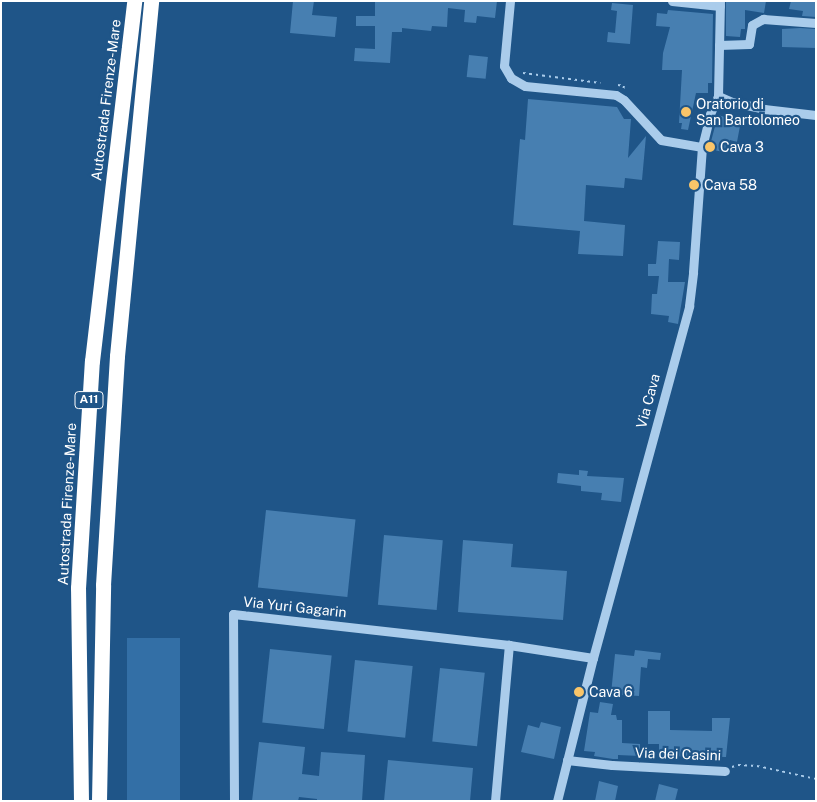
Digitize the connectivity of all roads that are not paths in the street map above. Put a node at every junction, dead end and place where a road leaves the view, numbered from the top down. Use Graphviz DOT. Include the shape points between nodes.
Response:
graph roads {
  1 [pos="134,1"];
  2 [pos="151,1"];
  3 [pos="510,1"];
  4 [pos="672,1"];
  5 [pos="720,4"];
  6 [pos="816,22"];
  7 [pos="719,45"];
  8 [pos="718,96"];
  9 [pos="816,115"];
  10 [pos="702,147"];
  11 [pos="509,645"];
  12 [pos="593,658"];
  13 [pos="568,760"];
  14 [pos="725,771"];
  15 [pos="81,801"];
  16 [pos="99,801"];
  17 [pos="234,801"];
  18 [pos="495,801"];
  19 [pos="557,801"];
  1 -- 15 [label="highway, Autostrada Firenze-Mare / A11" via="92,361 78,588"];
  2 -- 16 [label="highway, A11" via="117,356 103,585"];
  3 -- 10 [label="street" via="504,66 511,78 525,86 616,95 661,140"];
  4 -- 5 [label="street"];
  5 -- 7 [label="street, Via Cava"];
  6 -- 7 [label="street" via="763,18 752,25 748,44"];
  7 -- 8 [label="street, Via Cava"];
  8 -- 9 [label="street" via="764,109"];
  8 -- 10 [label="street, Via Cava"];
  10 -- 12 [label="street, Via Cava" via="688,306"];
  11 -- 12 [label="street, Via Yuri Gagarin"];
  11 -- 17 [label="street, Via Yuri Gagarin" via="234,614"];
  11 -- 18 [label="street"];
  12 -- 13 [label="street, Via Cava"];
  13 -- 14 [label="street, Via dei Casini"];
  13 -- 19 [label="street, Via Cava"];
}
